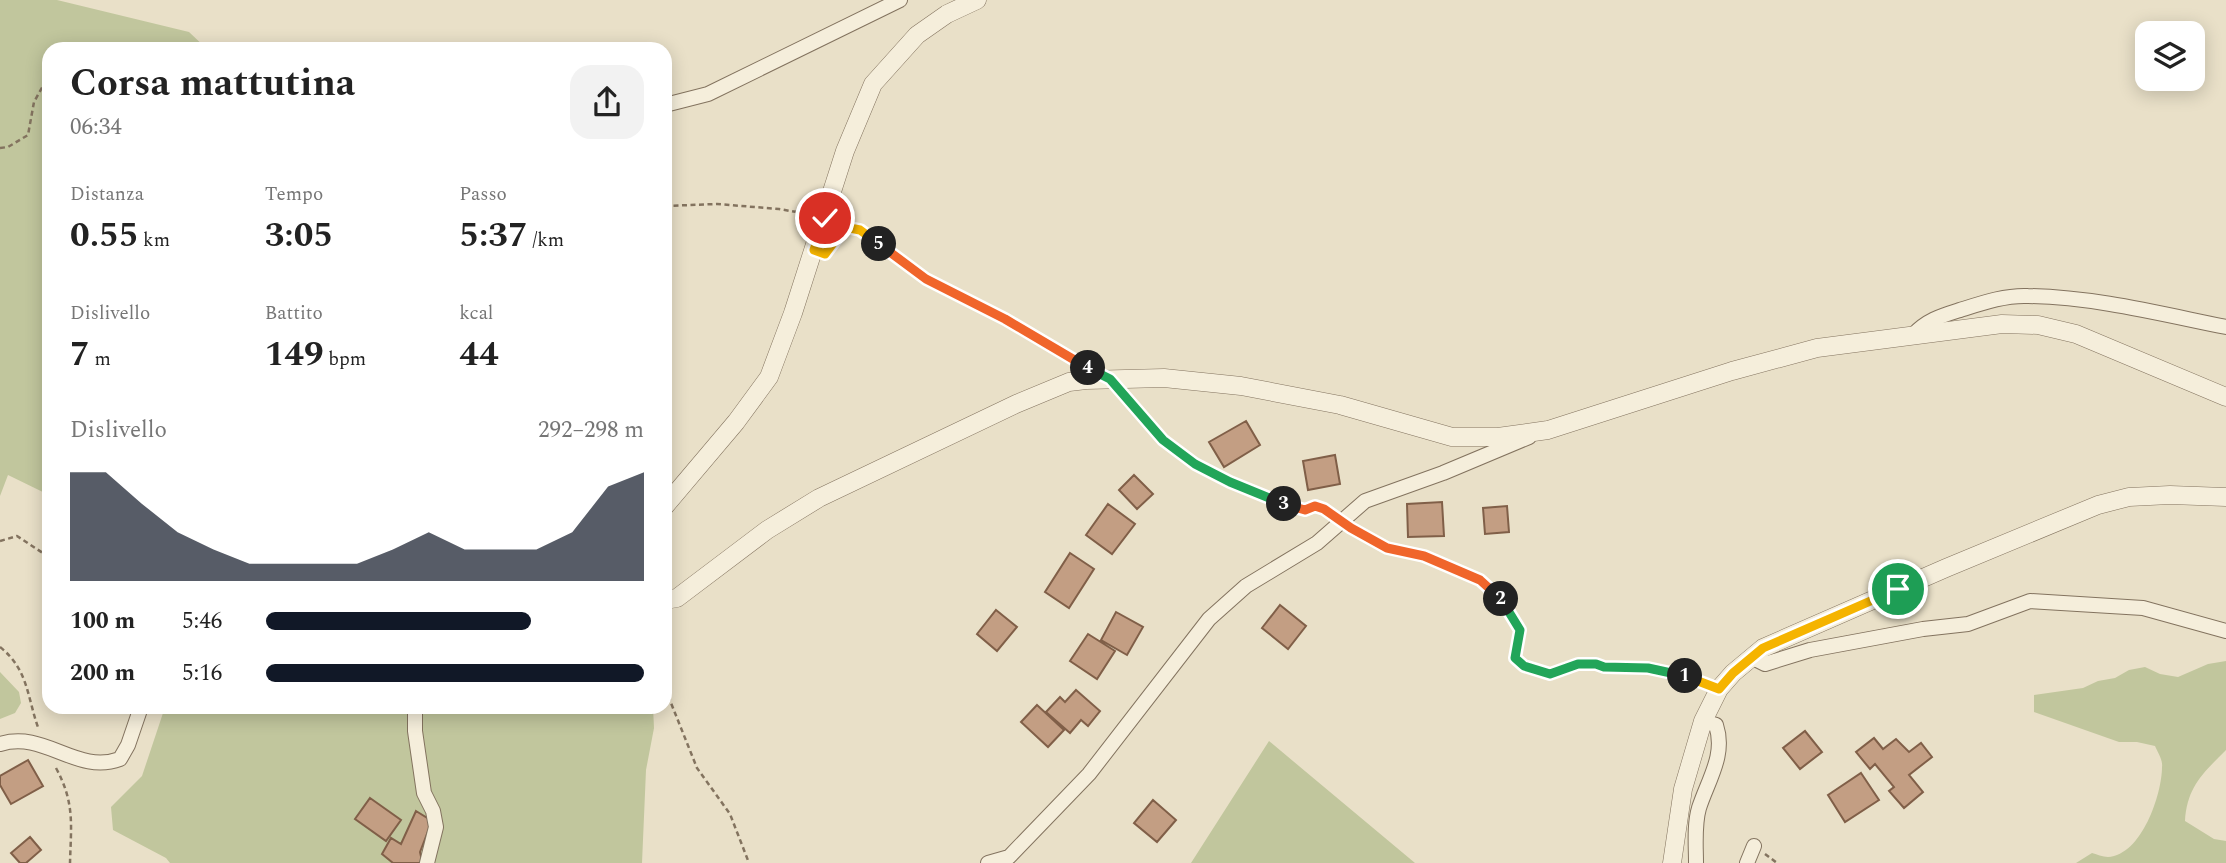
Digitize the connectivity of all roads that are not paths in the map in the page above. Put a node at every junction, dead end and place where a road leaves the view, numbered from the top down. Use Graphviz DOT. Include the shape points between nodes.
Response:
graph roads {
  1 [pos="900,0"];
  2 [pos="977,0"];
  3 [pos="672,103"];
  4 [pos="2226,327"];
  5 [pos="1913,335"];
  6 [pos="2226,397"];
  7 [pos="1548,430"];
  8 [pos="2226,497"];
  9 [pos="672,498"];
  10 [pos="672,599"];
  11 [pos="2226,631"];
  12 [pos="1753,658"];
  13 [pos="138,714"];
  14 [pos="415,714"];
  15 [pos="1703,721"];
  16 [pos="0,744"];
  17 [pos="1754,846"];
  18 [pos="427,863"];
  19 [pos="988,863"];
  20 [pos="1672,863"];
  21 [pos="1696,863"];
  22 [pos="1747,863"];
  1 -- 3 [label="street" via="709,94"];
  2 -- 9 [label="street" via="917,35 873,84 845,151 769,377"];
  4 -- 5 [label="street" via="2096,302 2026,295 1990,300 1933,318"];
  5 -- 6 [label="street" via="2002,324 2038,325 2076,334"];
  5 -- 7 [label="street" via="1817,348"];
  7 -- 10 [label="street" via="1451,437 1340,405 1241,386 1164,378 1069,382 820,498"];
  7 -- 19 [label="street" via="1365,500 1317,543 1246,586 1209,619 1089,774 1009,857"];
  8 -- 12 [label="street" via="2129,497 2098,505 1784,638"];
  11 -- 12 [label="street" via="2143,608 2029,601 1968,624 1810,650 1765,664"];
  12 -- 15 [label="street" via="1719,689"];
  13 -- 16 [label="street" via="120,759 106,764 85,762 22,741"];
  14 -- 18 [label="street" via="424,793 436,827"];
  15 -- 20 [label="street" via="1683,789"];
  15 -- 21 [label="street" via="1716,725 1721,739 1698,810"];
  17 -- 22 [label="street"];
}
